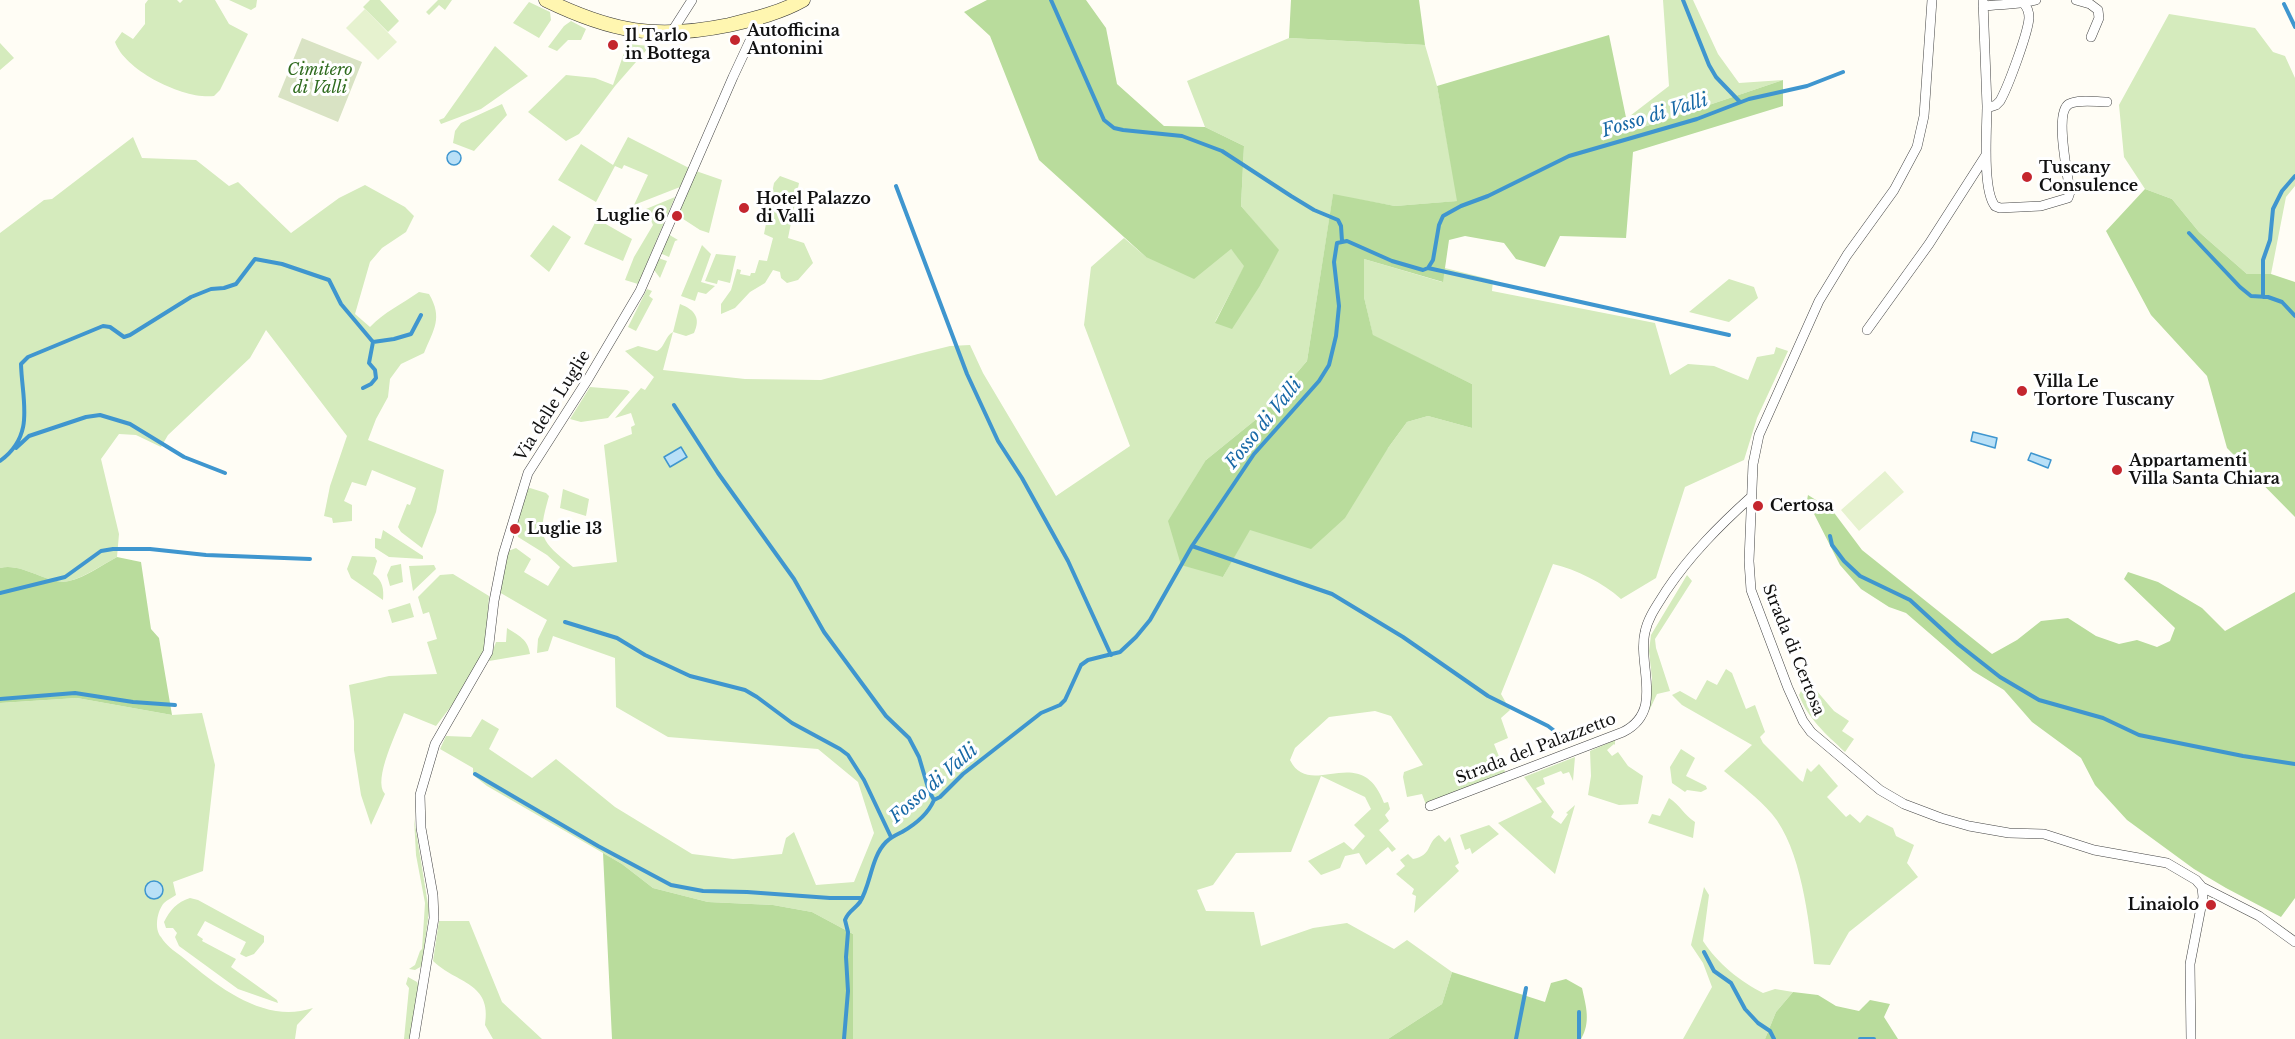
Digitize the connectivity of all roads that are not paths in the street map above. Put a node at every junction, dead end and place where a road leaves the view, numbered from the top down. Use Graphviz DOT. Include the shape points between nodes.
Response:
graph roads {
  1 [pos="546,0"];
  2 [pos="693,0"];
  3 [pos="803,0"];
  4 [pos="1932,0"];
  5 [pos="2036,0"];
  6 [pos="2076,0"];
  7 [pos="1983,3"];
  8 [pos="2024,4"];
  9 [pos="761,17"];
  10 [pos="671,33"];
  11 [pos="2091,37"];
  12 [pos="2107,102"];
  13 [pos="1987,108"];
  14 [pos="1986,155"];
  15 [pos="1867,330"];
  16 [pos="1751,497"];
  17 [pos="1430,807"];
  18 [pos="2202,887"];
  19 [pos="2295,942"];
  20 [pos="414,1039"];
  21 [pos="2190,1039"];
  1 -- 10 [label="main road" via="604,24 641,32"];
  2 -- 10 [label="street"];
  3 -- 9 [label="main road"];
  4 -- 16 [label="street, Strada di Certosa" via="1919,142 1894,190 1819,301 1794,353 1756,445"];
  5 -- 8 [label="street"];
  6 -- 11 [label="street" via="2098,10"];
  7 -- 8 [label="street"];
  7 -- 13 [label="street"];
  8 -- 13 [label="street" via="2028,22 2013,69 2000,101"];
  9 -- 10 [label="main road"];
  9 -- 20 [label="street, Via delle Luglie" via="640,291 528,473 503,555 488,652 435,744 420,795 434,918"];
  12 -- 14 [label="street" via="2074,103 2065,109 2063,141 2070,192 2066,199 2041,206 1995,206 1990,196"];
  13 -- 14 [label="street"];
  14 -- 15 [label="street"];
  16 -- 17 [label="street, Strada del Palazzetto" via="1692,554 1650,618 1643,645 1647,695 1644,711 1636,723 1623,732"];
  16 -- 18 [label="street, Strada di Certosa" via="1752,594 1800,715 1823,744 1880,790 1933,815 1995,831 2044,834 2101,852 2160,861 2190,875"];
  18 -- 19 [label="street, Strada di Certosa" via="2259,916"];
  18 -- 21 [label="street" via="2203,903 2190,970"];
}
